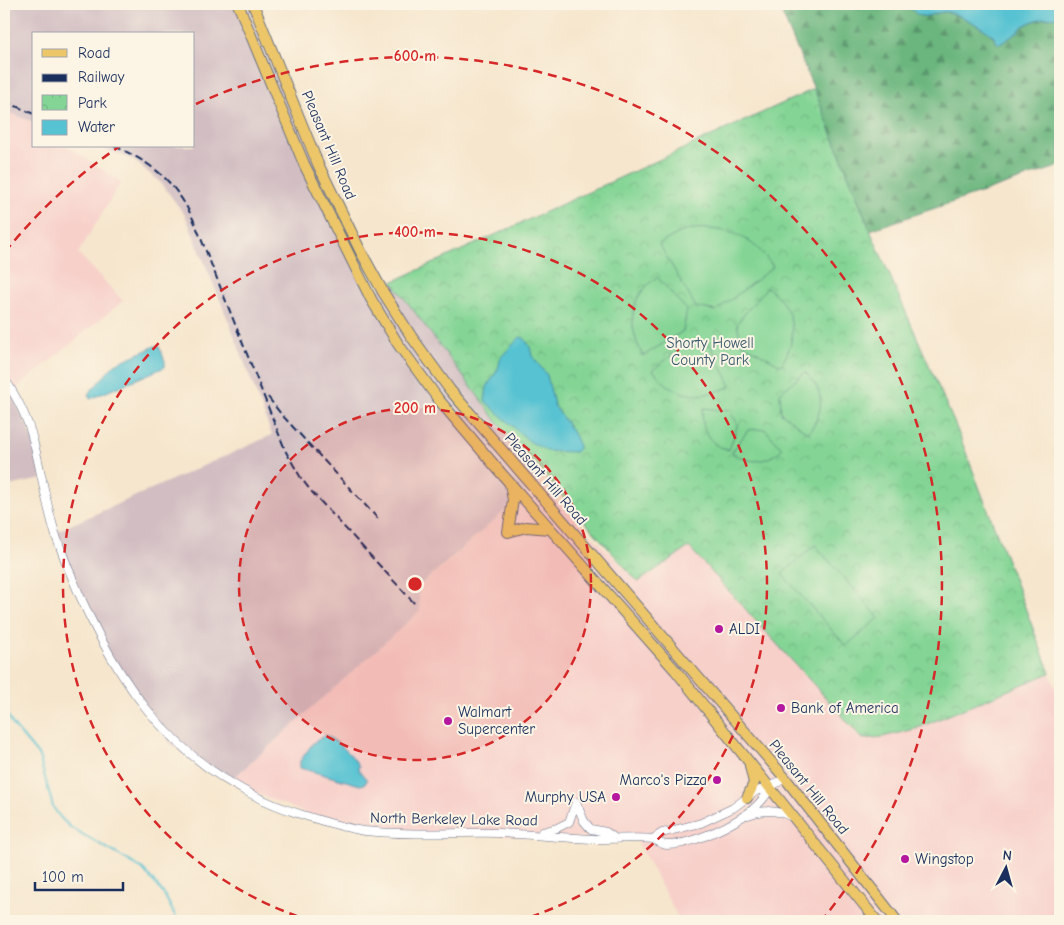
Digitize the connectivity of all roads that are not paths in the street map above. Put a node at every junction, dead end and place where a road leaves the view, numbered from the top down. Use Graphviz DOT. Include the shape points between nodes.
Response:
graph roads {
  1 [pos="238,4"];
  2 [pos="253,4"];
  3 [pos="4,378"];
  4 [pos="510,484"];
  5 [pos="550,529"];
  6 [pos="750,763"];
  7 [pos="784,778"];
  8 [pos="770,788"];
  9 [pos="747,798"];
  10 [pos="743,817"];
  11 [pos="794,818"];
  12 [pos="534,834"];
  13 [pos="616,838"];
  14 [pos="652,839"];
  15 [pos="877,921"];
  16 [pos="897,921"];
  1 -- 4 [label="main road, Pleasant Hill Road" via="304,164 370,299 439,400"];
  2 -- 7 [label="main road, Pleasant Hill Road" via="318,164 369,267 411,336 456,398"];
  3 -- 12 [label="street, North Berkeley Lake Road" via="33,438 54,532 105,648 150,715 184,749 222,777 259,798 329,823 384,832"];
  4 -- 5 [label="main road, Pleasant Hill Road"];
  4 -- 5 [label="main road" via="514,500 508,532 526,527"];
  5 -- 6 [label="main road, Pleasant Hill Road" via="676,671"];
  6 -- 8 [label="main road, Pleasant Hill Road"];
  6 -- 9 [label="main road" via="754,783"];
  7 -- 8 [label="street, North Berkeley Lake Road"];
  7 -- 16 [label="main road, Pleasant Hill Road"];
  8 -- 9 [label="street, North Berkeley Lake Road" via="756,791"];
  8 -- 10 [label="street, North Berkeley Lake Road" via="764,799"];
  8 -- 11 [label="main road, Pleasant Hill Road"];
  9 -- 14 [label="street, North Berkeley Lake Road" via="701,823 662,833"];
  10 -- 11 [label="street" via="775,810"];
  10 -- 14 [label="street, North Berkeley Lake Road" via="688,841 665,846"];
  11 -- 15 [label="main road, Pleasant Hill Road"];
  12 -- 13 [label="street, North Berkeley Lake Road"];
  12 -- 13 [label="street" via="569,822 576,802 591,829"];
  13 -- 14 [label="street, North Berkeley Lake Road"];
}
